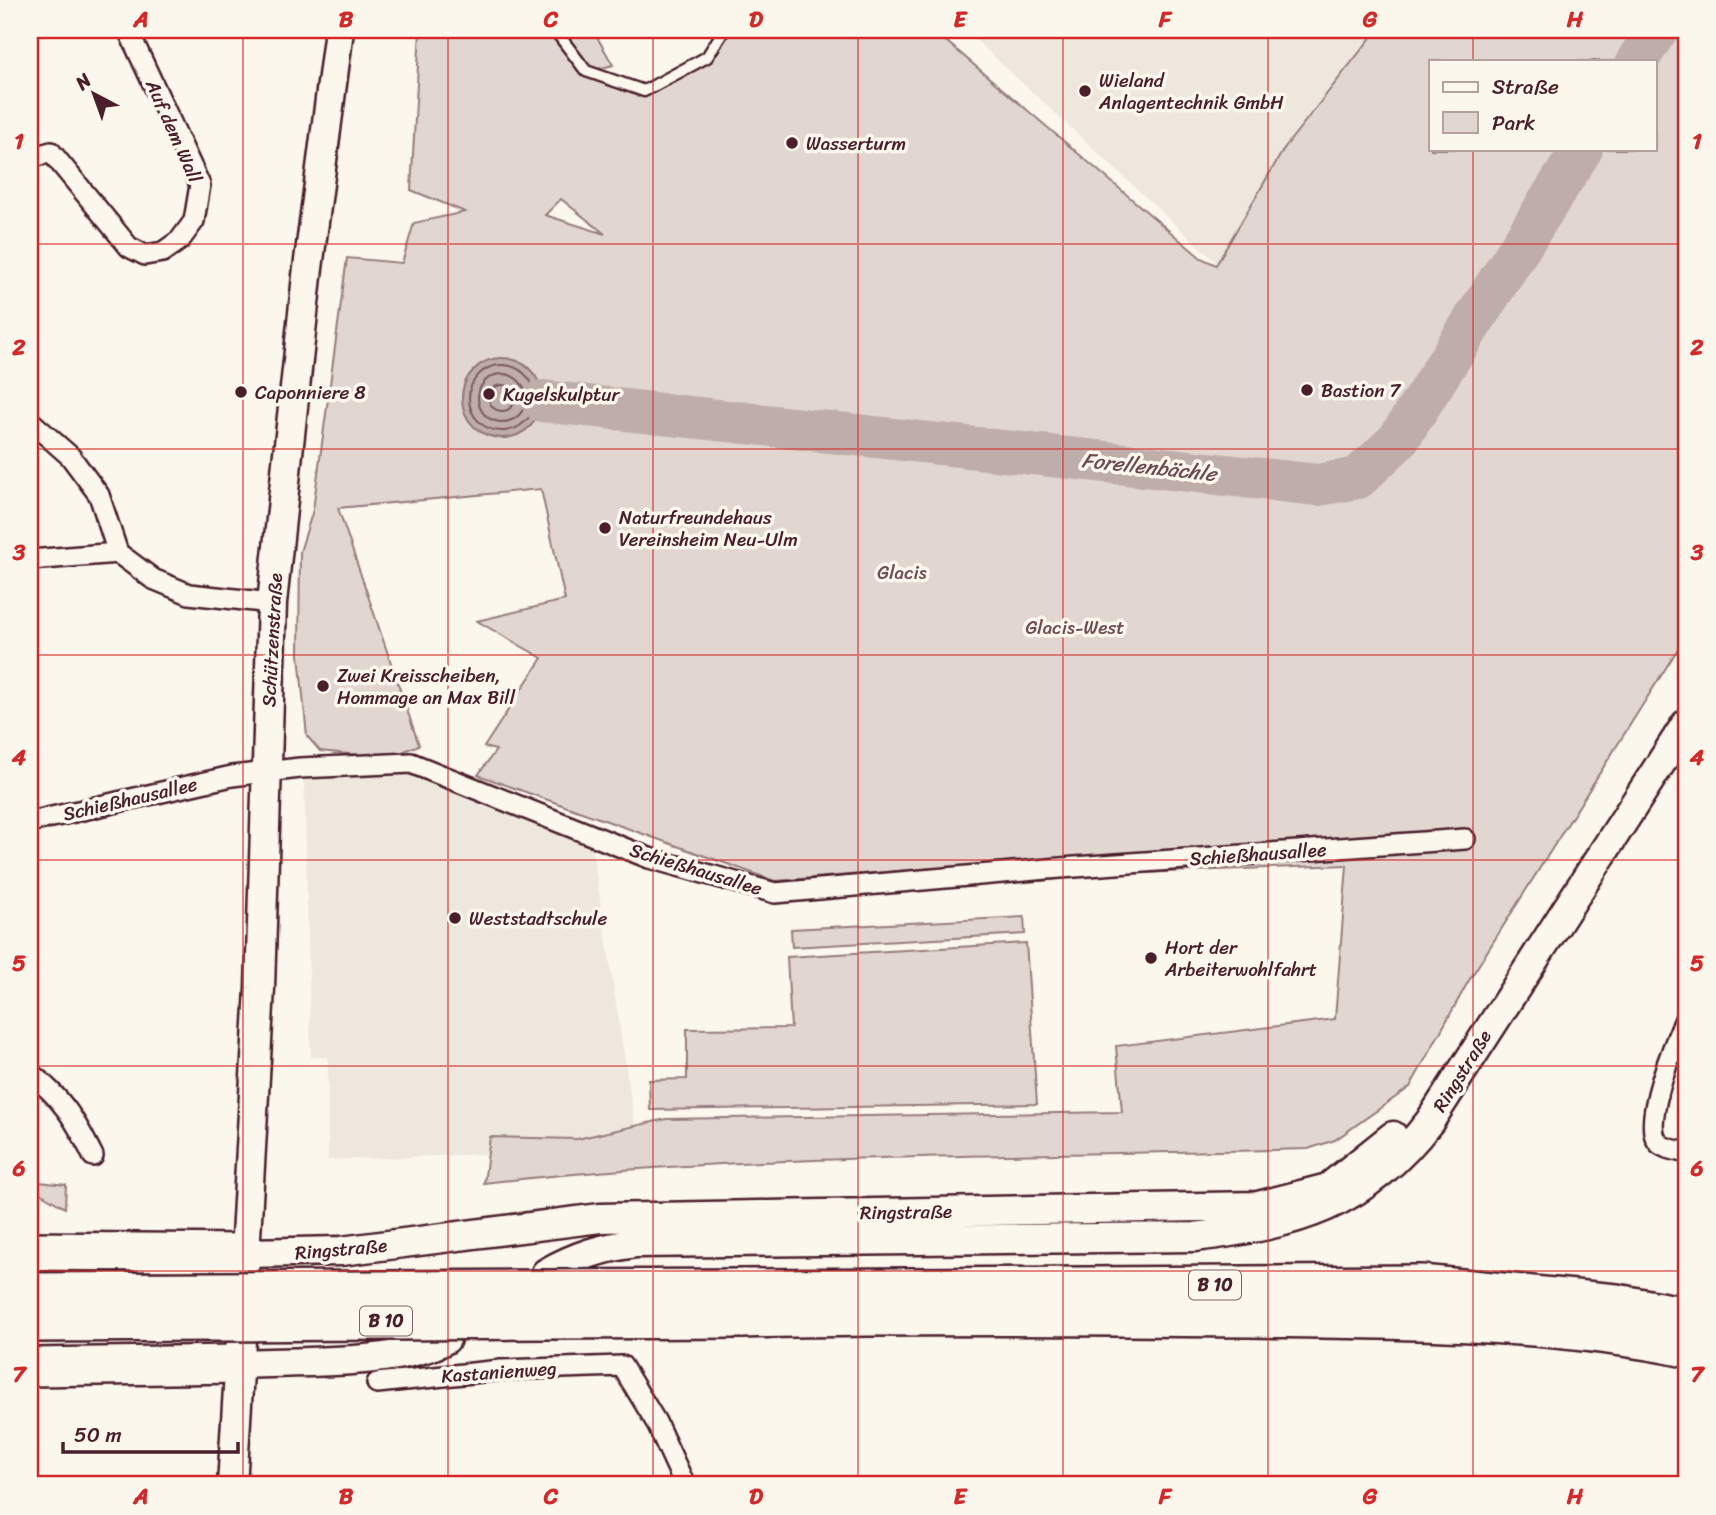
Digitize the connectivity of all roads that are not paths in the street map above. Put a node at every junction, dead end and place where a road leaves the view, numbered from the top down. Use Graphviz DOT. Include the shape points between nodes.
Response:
graph roads {
  1 [pos="128,30"];
  2 [pos="340,30"];
  3 [pos="555,30"];
  4 [pos="724,30"];
  5 [pos="30,158"];
  6 [pos="30,421"];
  7 [pos="118,553"];
  8 [pos="30,560"];
  9 [pos="272,603"];
  10 [pos="1686,724"];
  11 [pos="266,771"];
  12 [pos="30,822"];
  13 [pos="1465,839"];
  14 [pos="1686,1017"];
  15 [pos="1495,1018"];
  16 [pos="30,1073"];
  17 [pos="1686,1153"];
  18 [pos="93,1156"];
  19 [pos="30,1251"];
  20 [pos="244,1264"];
  21 [pos="545,1273"];
  22 [pos="30,1292"];
  23 [pos="742,1303"];
  24 [pos="1686,1316"];
  25 [pos="30,1323"];
  26 [pos="446,1339"];
  27 [pos="1686,1348"];
  28 [pos="240,1352"];
  29 [pos="30,1367"];
  30 [pos="377,1383"];
  31 [pos="232,1485"];
  32 [pos="685,1485"];
  1 -- 5 [label="street, Auf dem Wall" via="200,185 194,221 180,240 163,252 145,255 130,247 51,152"];
  2 -- 9 [label="main road, Schützenstraße"];
  3 -- 4 [label="lane" via="586,71 643,91 707,57"];
  6 -- 7 [label="street" via="69,456 99,495"];
  7 -- 8 [label="street"];
  7 -- 9 [label="street" via="153,579 189,594"];
  9 -- 11 [label="main road, Schützenstraße"];
  10 -- 15 [label="main road, Ringstraße"];
  11 -- 12 [label="street, Schießhausallee"];
  11 -- 13 [label="street, Schießhausallee" via="411,763 649,858 775,893"];
  11 -- 20 [label="main road, Schützenstraße" via="259,1013"];
  14 -- 17 [label="street" via="1663,1078 1652,1129 1663,1146"];
  15 -- 20 [label="main road, Ringstraße" via="1422,1110 1369,1158 1328,1188 1258,1206 600,1218"];
  15 -- 21 [label="main road, Ringstraße" via="1417,1138 1378,1176 1308,1216 1195,1237 636,1243 600,1248"];
  16 -- 18 [label="street" via="56,1094"];
  19 -- 20 [label="highway"];
  22 -- 23 [label="highway, B 10, bridge"];
  23 -- 24 [label="highway, B 10" via="1421,1284 1616,1303"];
  23 -- 25 [label="highway, B 10, bridge"];
  23 -- 27 [label="highway, B 10" via="931,1314 1437,1320 1627,1336"];
  26 -- 28 [label="main road" via="399,1356"];
  28 -- 29 [label="highway"];
  28 -- 31 [label="main road"];
  30 -- 32 [label="street, Kastanienweg" via="501,1370 622,1366 656,1422"];
}
